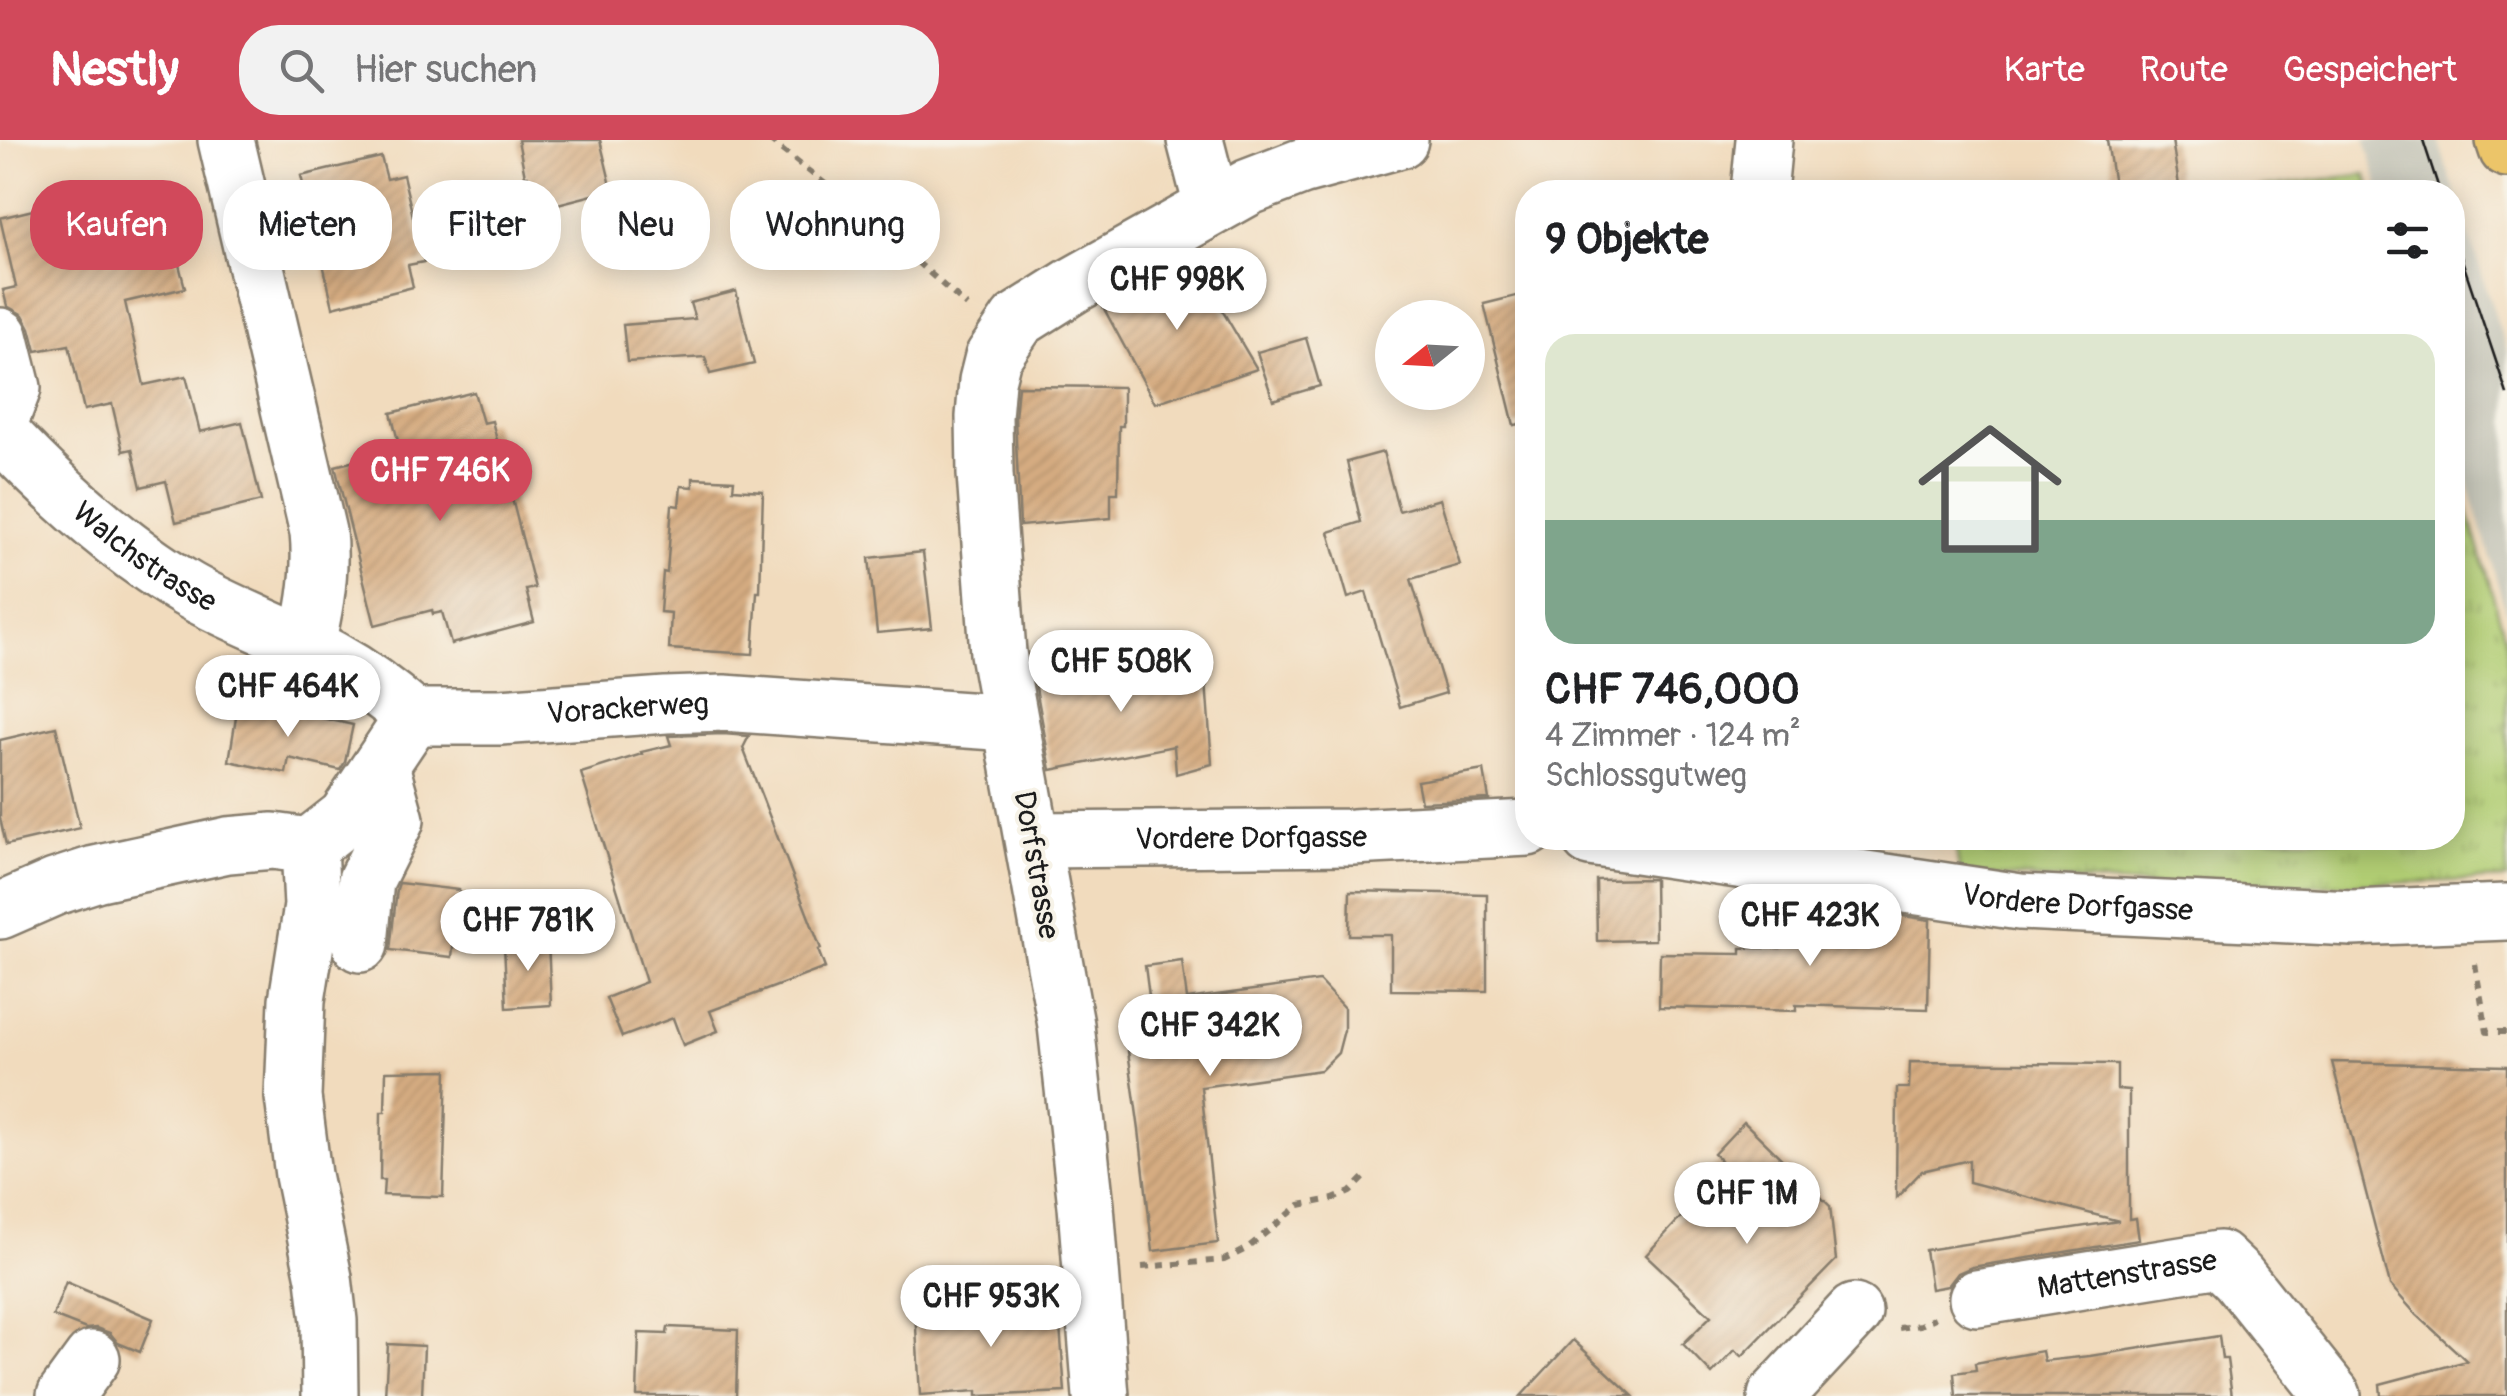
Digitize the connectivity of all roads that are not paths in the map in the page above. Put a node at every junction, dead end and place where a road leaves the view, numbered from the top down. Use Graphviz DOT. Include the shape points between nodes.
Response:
graph roads {
  1 [pos="226,140"];
  2 [pos="1195,140"];
  3 [pos="1400,140"];
  4 [pos="1764,140"];
  5 [pos="2504,140"];
  6 [pos="2507,149"];
  7 [pos="1266,159"];
  8 [pos="1760,180"];
  9 [pos="1212,206"];
  10 [pos="0,336"];
  11 [pos="0,422"];
  12 [pos="0,432"];
  13 [pos="306,646"];
  14 [pos="413,717"];
  15 [pos="1010,723"];
  16 [pos="381,766"];
  17 [pos="1515,829"];
  18 [pos="1033,840"];
  19 [pos="309,846"];
  20 [pos="1671,850"];
  21 [pos="0,911"];
  22 [pos="2487,913"];
  23 [pos="360,944"];
  24 [pos="1977,1298"];
  25 [pos="1854,1312"];
  26 [pos="330,1396"];
  27 [pos="1100,1396"];
  28 [pos="1776,1396"];
  29 [pos="2333,1396"];
  1 -- 13 [label="street" via="318,532 319,580"];
  2 -- 9 [label="street"];
  3 -- 7 [label="street" via="1301,167"];
  4 -- 8 [label="street"];
  5 -- 6 [label="main road"];
  7 -- 9 [label="street"];
  9 -- 15 [label="street, Dorfstrasse" via="1018,320 994,357 984,417 985,474"];
  10 -- 11 [label="street" via="13,388"];
  12 -- 13 [label="street, Walchstrasse" via="82,512 154,566"];
  13 -- 14 [label="street, Walchstrasse"];
  14 -- 15 [label="street, Vorackerweg" via="724,703"];
  14 -- 16 [label="street"];
  15 -- 18 [label="street, Dorfstrasse"];
  16 -- 19 [label="street" via="346,818"];
  16 -- 23 [label="street" via="396,820 366,880"];
  17 -- 18 [label="street, Vordere Dorfgasse"];
  18 -- 27 [label="street, Dorfstrasse" via="1066,1025"];
  19 -- 21 [label="street" via="228,846 95,874"];
  19 -- 26 [label="street" via="312,906 297,1000 293,1097 326,1292"];
  20 -- 22 [label="street, Vordere Dorfgasse" via="2020,902 2352,918"];
  24 -- 29 [label="street, Mattenstrasse" via="2218,1260"];
  25 -- 28 [label="street"];
}
